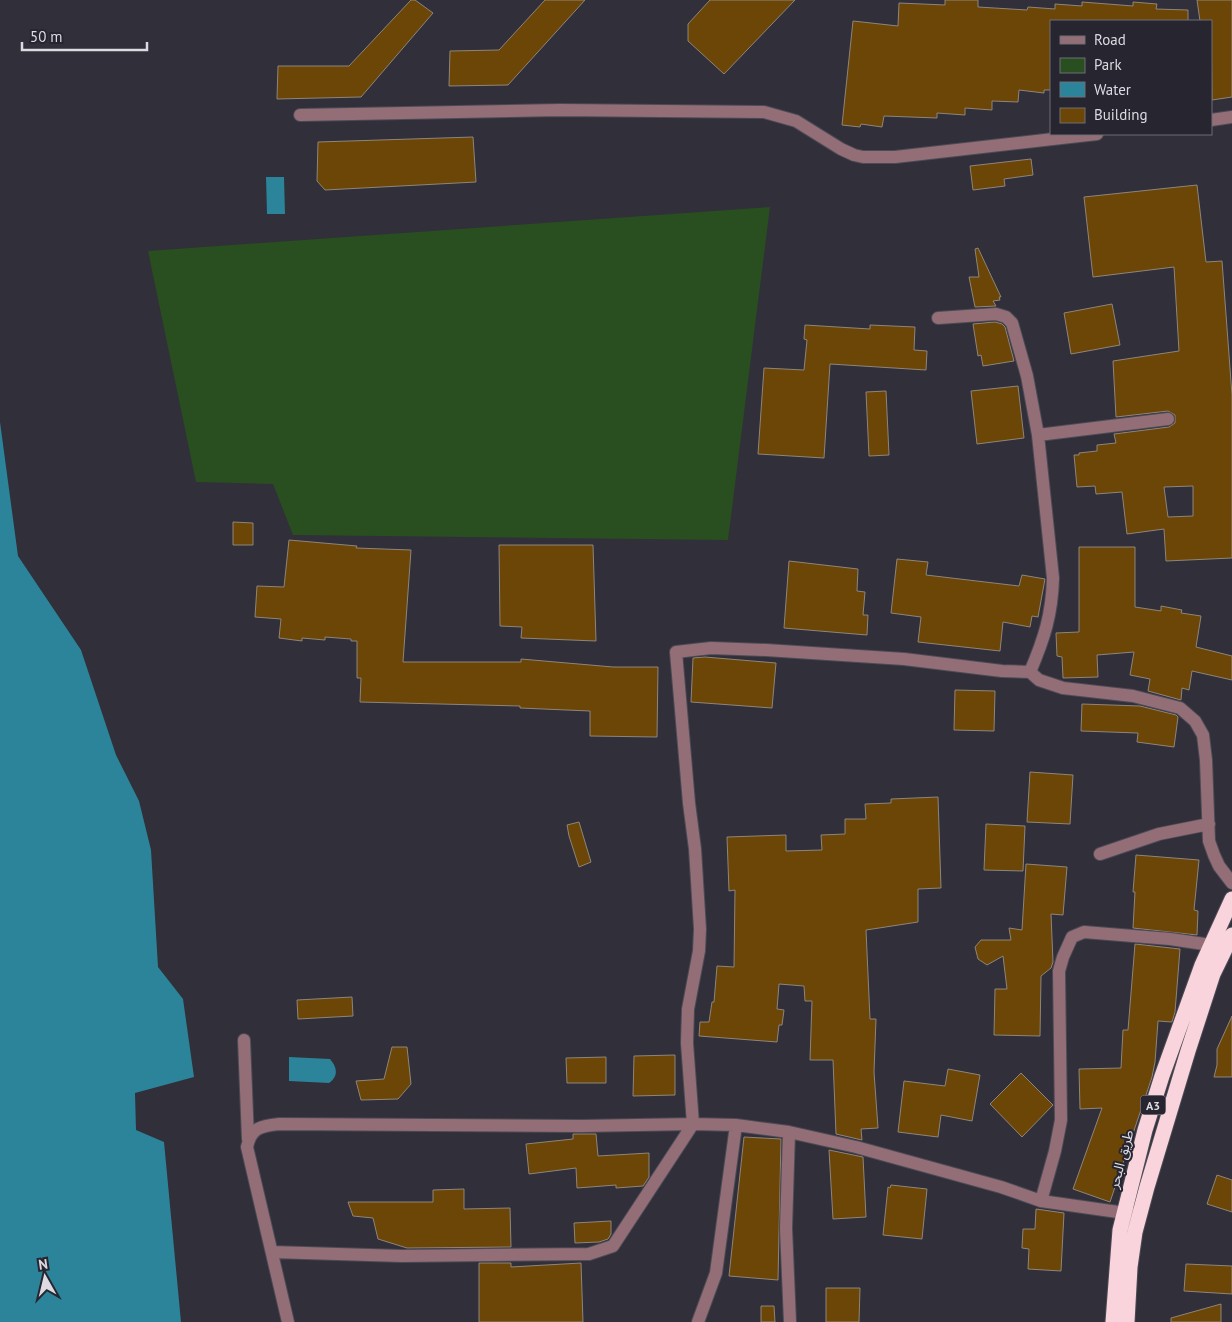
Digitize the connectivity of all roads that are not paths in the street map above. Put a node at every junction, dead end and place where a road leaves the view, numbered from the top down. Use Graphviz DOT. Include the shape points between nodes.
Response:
graph roads {
  1 [pos="300,115"];
  2 [pos="1232,117"];
  3 [pos="1212,120"];
  4 [pos="1088,135"];
  5 [pos="938,318"];
  6 [pos="1168,419"];
  7 [pos="1038,435"];
  8 [pos="1030,672"];
  9 [pos="1209,824"];
  10 [pos="1100,854"];
  11 [pos="1232,883"];
  12 [pos="1232,899"];
  13 [pos="1232,935"];
  14 [pos="1212,945"];
  15 [pos="244,1040"];
  16 [pos="693,1124"];
  17 [pos="736,1125"];
  18 [pos="789,1132"];
  19 [pos="248,1139"];
  20 [pos="1041,1201"];
  21 [pos="1124,1212"];
  22 [pos="1139,1215"];
  23 [pos="272,1252"];
  24 [pos="288,1322"];
  25 [pos="698,1322"];
  26 [pos="790,1322"];
  27 [pos="1113,1322"];
  28 [pos="1127,1322"];
  1 -- 4 [label="street" via="560,110 755,112 796,121 840,149 875,158"];
  2 -- 3 [label="street"];
  5 -- 7 [label="street" via="996,314 1010,320 1027,376"];
  6 -- 7 [label="street"];
  7 -- 8 [label="street" via="1053,596 1046,634"];
  8 -- 9 [label="street" via="1039,680 1056,686 1171,704 1189,715 1200,729 1205,745"];
  8 -- 16 [label="street" via="766,650 712,648 676,652 700,929 688,1009 687,1044"];
  9 -- 10 [label="street" via="1158,834"];
  9 -- 11 [label="street" via="1214,855"];
  12 -- 14 [label="highway, طريق البحر / A3"];
  13 -- 22 [label="highway, A3" via="1213,974"];
  14 -- 20 [label="street" via="1084,932 1072,937 1063,957 1058,981 1059,1133"];
  14 -- 21 [label="highway, طريق البحر / A3" via="1162,1076"];
  15 -- 19 [label="street"];
  16 -- 17 [label="street"];
  16 -- 19 [label="street" via="280,1124 258,1128"];
  16 -- 23 [label="street" via="613,1246 589,1254 402,1256"];
  17 -- 18 [label="street"];
  17 -- 25 [label="street" via="716,1273"];
  18 -- 20 [label="street" via="913,1162"];
  18 -- 26 [label="street" via="786,1228"];
  19 -- 23 [label="street" via="247,1148"];
  20 -- 21 [label="street"];
  21 -- 22 [label="street"];
  21 -- 27 [label="highway, طريق البحر / A3" via="1116,1262"];
  22 -- 28 [label="highway, A3" via="1130,1266"];
  23 -- 24 [label="street"];
}
